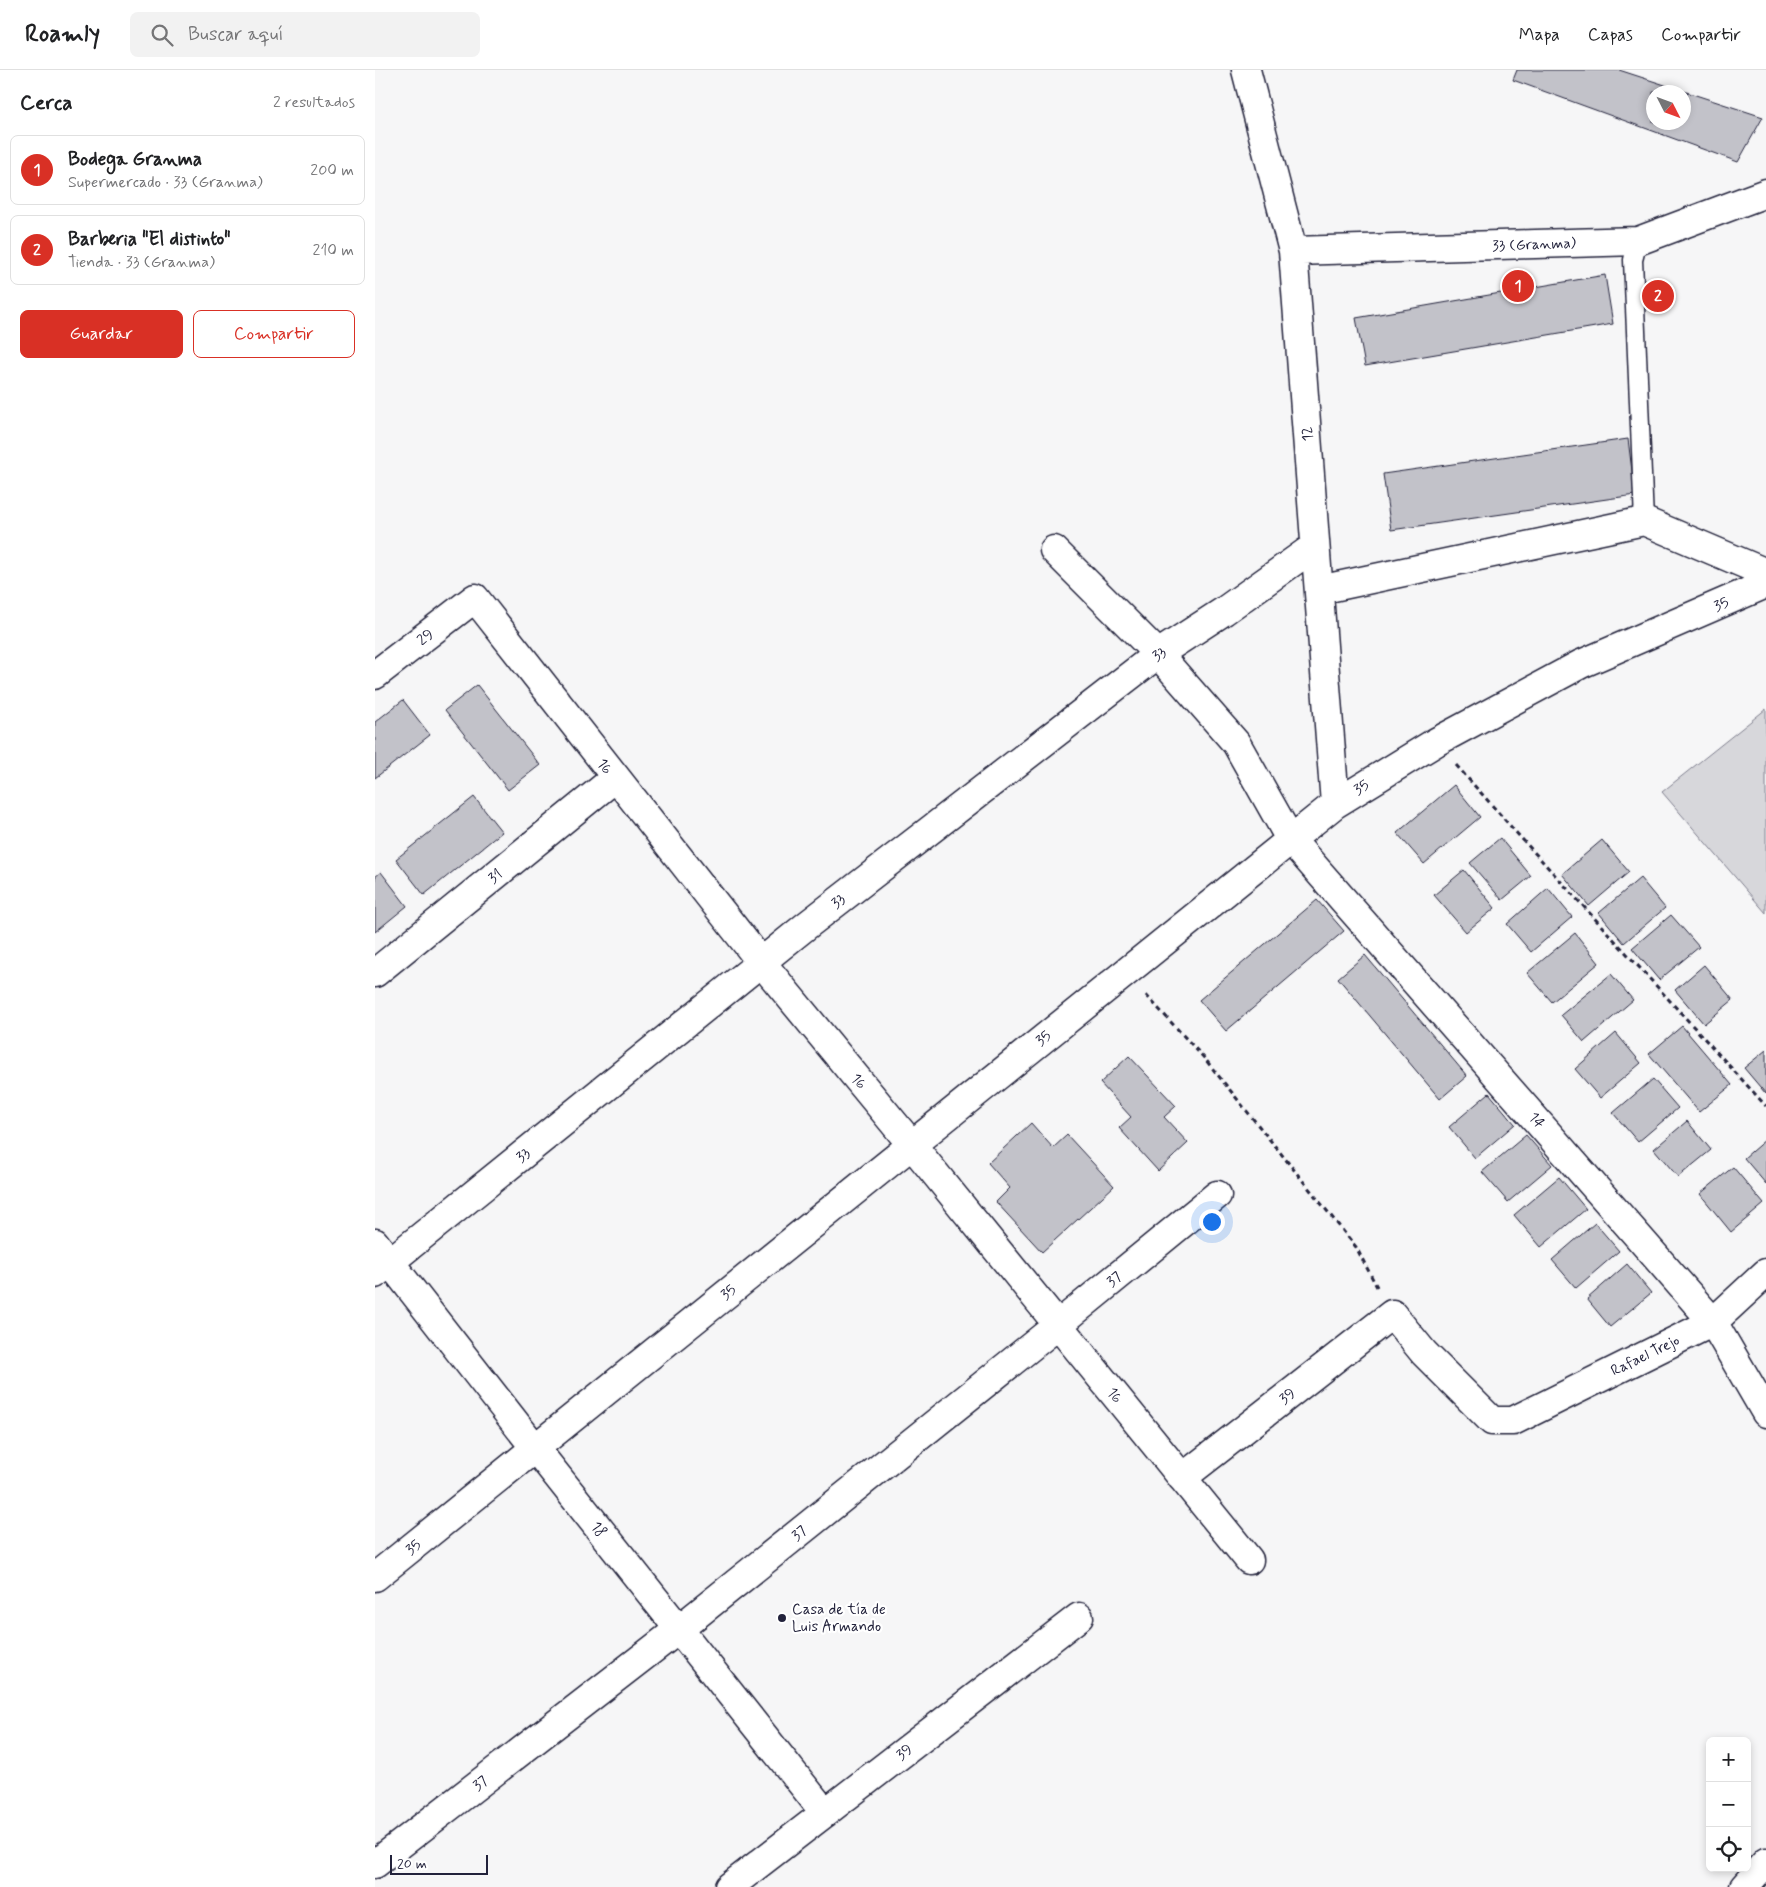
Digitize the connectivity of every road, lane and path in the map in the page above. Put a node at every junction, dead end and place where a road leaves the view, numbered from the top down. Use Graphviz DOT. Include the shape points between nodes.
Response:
graph roads {
  1 [pos="1246,70"];
  2 [pos="1766,193"];
  3 [pos="1638,241"];
  4 [pos="1293,251"];
  5 [pos="1644,521"];
  6 [pos="1315,546"];
  7 [pos="1054,550"];
  8 [pos="1766,573"];
  9 [pos="1766,584"];
  10 [pos="1319,590"];
  11 [pos="475,598"];
  12 [pos="1158,654"];
  13 [pos="375,675"];
  14 [pos="1436,742"];
  15 [pos="615,778"];
  16 [pos="1335,804"];
  17 [pos="1290,839"];
  18 [pos="761,962"];
  19 [pos="1125,972"];
  20 [pos="375,973"];
  21 [pos="1766,1106"];
  22 [pos="912,1144"];
  23 [pos="1217,1195"];
  24 [pos="380,1260"];
  25 [pos="1766,1273"];
  26 [pos="1392,1314"];
  27 [pos="1713,1322"];
  28 [pos="1058,1325"];
  29 [pos="1766,1413"];
  30 [pos="535,1448"];
  31 [pos="1182,1478"];
  32 [pos="1249,1560"];
  33 [pos="375,1577"];
  34 [pos="1079,1617"];
  35 [pos="679,1629"];
  36 [pos="825,1813"];
  37 [pos="1766,1862"];
  38 [pos="375,1864"];
  39 [pos="729,1887"];
  40 [pos="1744,1887"];
  1 -- 4 [label="street, 12"];
  2 -- 3 [label="street, 33 (Granma)"];
  3 -- 4 [label="street, 33 (Granma)"];
  3 -- 5 [label="lane" via="1633,260"];
  4 -- 6 [label="street, 12"];
  5 -- 8 [label="street"];
  5 -- 10 [label="street"];
  6 -- 10 [label="street, 12"];
  6 -- 12 [label="street, 33"];
  7 -- 12 [label="street, 14"];
  9 -- 14 [label="street, 35" via="1581,664"];
  10 -- 16 [label="street, 12"];
  11 -- 13 [label="street, 29"];
  11 -- 15 [label="street, 16"];
  12 -- 17 [label="street, 14" via="1236,743"];
  12 -- 18 [label="street, 33"];
  14 -- 16 [label="street, 35"];
  14 -- 21 [label="path"];
  15 -- 18 [label="street, 16"];
  15 -- 20 [label="street, 31"];
  16 -- 17 [label="street, 35"];
  17 -- 19 [label="street, 35"];
  17 -- 27 [label="street, 14"];
  18 -- 22 [label="street, 16"];
  18 -- 24 [label="street, 33"];
  19 -- 22 [label="street, 35"];
  19 -- 26 [label="path" via="1205,1059 1356,1247"];
  22 -- 28 [label="street, 16"];
  22 -- 30 [label="street, 35"];
  23 -- 28 [label="street, 37"];
  24 -- 30 [label="street, 18"];
  25 -- 27 [label="street, Rafael Trejo"];
  26 -- 27 [label="street, Rafael Trejo" via="1424,1353 1492,1421 1513,1421"];
  26 -- 31 [label="street, 39"];
  27 -- 29 [label="street, 14"];
  28 -- 31 [label="street, 16"];
  28 -- 35 [label="street, 37"];
  30 -- 33 [label="street, 35"];
  30 -- 35 [label="street, 18"];
  31 -- 32 [label="street, 16"];
  34 -- 36 [label="street, 39"];
  35 -- 36 [label="street, 18"];
  35 -- 38 [label="street, 37"];
  36 -- 39 [label="street, 39"];
  37 -- 40 [label="street"];
}
